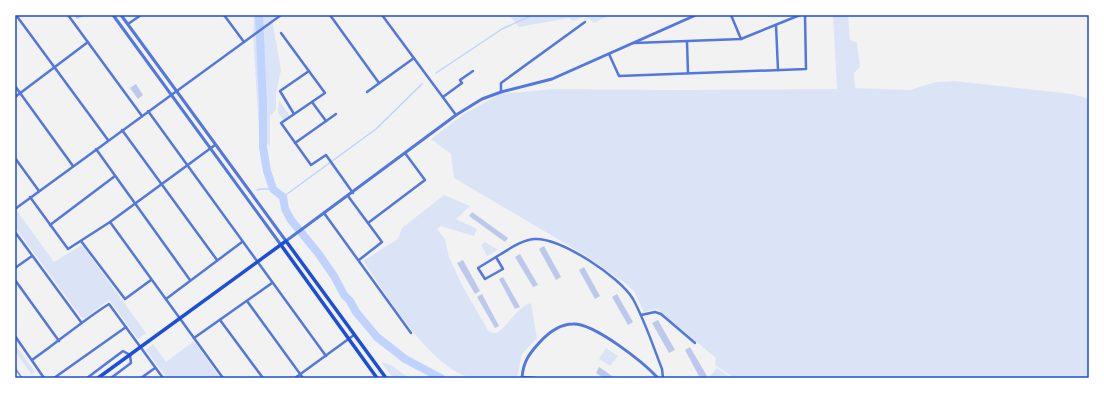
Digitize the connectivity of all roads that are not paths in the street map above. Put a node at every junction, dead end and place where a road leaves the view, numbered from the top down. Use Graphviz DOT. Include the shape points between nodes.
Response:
graph roads {
  1 [pos="16,15"];
  2 [pos="68,15"];
  3 [pos="112,15"];
  4 [pos="121,15"];
  5 [pos="141,15"];
  6 [pos="224,15"];
  7 [pos="281,15"];
  8 [pos="330,15"];
  9 [pos="382,15"];
  10 [pos="696,15"];
  11 [pos="731,15"];
  12 [pos="800,15"];
  13 [pos="805,15"];
  14 [pos="585,22"];
  15 [pos="128,24"];
  16 [pos="776,25"];
  17 [pos="281,33"];
  18 [pos="741,39"];
  19 [pos="88,42"];
  20 [pos="244,42"];
  21 [pos="687,42"];
  22 [pos="634,43"];
  23 [pos="609,54"];
  24 [pos="414,58"];
  25 [pos="54,68"];
  26 [pos="778,70"];
  27 [pos="309,71"];
  28 [pos="473,71"];
  29 [pos="688,74"];
  30 [pos="379,83"];
  31 [pos="15,86"];
  32 [pos="177,91"];
  33 [pos="367,92"];
  34 [pos="501,92"];
  35 [pos="20,93"];
  36 [pos="171,95"];
  37 [pos="15,97"];
  38 [pos="443,97"];
  39 [pos="312,102"];
  40 [pos="148,112"];
  41 [pos="294,114"];
  42 [pos="336,114"];
  43 [pos="456,115"];
  44 [pos="142,116"];
  45 [pos="326,122"];
  46 [pos="122,130"];
  47 [pos="108,140"];
  48 [pos="295,143"];
  49 [pos="215,144"];
  50 [pos="96,149"];
  51 [pos="210,149"];
  52 [pos="405,153"];
  53 [pos="15,158"];
  54 [pos="73,166"];
  55 [pos="187,166"];
  56 [pos="115,176"];
  57 [pos="160,184"];
  58 [pos="39,191"];
  59 [pos="353,193"];
  60 [pos="348,196"];
  61 [pos="30,198"];
  62 [pos="135,203"];
  63 [pos="15,209"];
  64 [pos="324,213"];
  65 [pos="110,222"];
  66 [pos="368,223"];
  67 [pos="50,225"];
  68 [pos="15,232"];
  69 [pos="81,240"];
  70 [pos="286,240"];
  71 [pos="242,242"];
  72 [pos="281,245"];
  73 [pos="32,256"];
  74 [pos="496,257"];
  75 [pos="217,260"];
  76 [pos="359,260"];
  77 [pos="257,262"];
  78 [pos="15,268"];
  79 [pos="15,280"];
  80 [pos="151,280"];
  81 [pos="190,280"];
  82 [pos="272,282"];
  83 [pos="166,299"];
  84 [pos="246,301"];
  85 [pos="641,315"];
  86 [pos="180,319"];
  87 [pos="220,320"];
  88 [pos="81,322"];
  89 [pos="126,327"];
  90 [pos="411,332"];
  91 [pos="354,335"];
  92 [pos="15,336"];
  93 [pos="194,338"];
  94 [pos="349,339"];
  95 [pos="60,341"];
  96 [pos="696,343"];
  97 [pos="140,348"];
  98 [pos="130,355"];
  99 [pos="326,356"];
  100 [pos="32,360"];
  101 [pos="156,368"];
  102 [pos="300,374"];
  103 [pos="44,378"];
  104 [pos="54,378"];
  105 [pos="87,378"];
  106 [pos="98,378"];
  107 [pos="110,378"];
  108 [pos="141,378"];
  109 [pos="163,378"];
  110 [pos="223,378"];
  111 [pos="263,378"];
  112 [pos="295,378"];
  113 [pos="303,378"];
  114 [pos="377,378"];
  115 [pos="386,378"];
  116 [pos="522,378"];
  117 [pos="535,378"];
  118 [pos="658,378"];
  119 [pos="663,378"];
  1 -- 25 [label="street"];
  2 -- 19 [label="street"];
  3 -- 36 [label="street"];
  4 -- 15 [label="street"];
  5 -- 15 [label="street"];
  6 -- 20 [label="street"];
  7 -- 20 [label="street"];
  8 -- 30 [label="street"];
  9 -- 24 [label="street"];
  10 -- 22 [label="street"];
  11 -- 18 [label="street"];
  12 -- 16 [label="street"];
  13 -- 26 [label="street" via="806,69"];
  14 -- 34 [label="street" via="501,83"];
  15 -- 32 [label="street"];
  16 -- 18 [label="street"];
  16 -- 26 [label="street"];
  17 -- 27 [label="street"];
  18 -- 21 [label="street"];
  19 -- 25 [label="street"];
  19 -- 44 [label="street"];
  20 -- 32 [label="street"];
  21 -- 22 [label="street"];
  21 -- 29 [label="street"];
  22 -- 23 [label="street"];
  23 -- 29 [label="street" via="619,76"];
  23 -- 34 [label="street" via="552,79"];
  24 -- 30 [label="street"];
  24 -- 38 [label="street"];
  25 -- 35 [label="street"];
  25 -- 47 [label="street"];
  26 -- 29 [label="street"];
  27 -- 39 [label="street" via="325,93"];
  27 -- 41 [label="street" via="280,91"];
  28 -- 38 [label="street"];
  30 -- 33 [label="street"];
  31 -- 35 [label="street"];
  32 -- 36 [label="street"];
  32 -- 49 [label="street"];
  34 -- 43 [label="street" via="482,99"];
  35 -- 37 [label="street"];
  35 -- 54 [label="street"];
  36 -- 40 [label="street"];
  36 -- 51 [label="street"];
  38 -- 43 [label="street"];
  39 -- 41 [label="street"];
  39 -- 45 [label="street"];
  40 -- 44 [label="street"];
  40 -- 55 [label="street"];
  41 -- 48 [label="street" via="281,123"];
  42 -- 45 [label="street"];
  43 -- 52 [label="street"];
  44 -- 46 [label="street"];
  45 -- 48 [label="street"];
  46 -- 47 [label="street"];
  46 -- 57 [label="street"];
  47 -- 50 [label="street"];
  48 -- 59 [label="street" via="311,165 326,155"];
  49 -- 51 [label="street"];
  49 -- 70 [label="street"];
  50 -- 54 [label="street"];
  50 -- 56 [label="street"];
  51 -- 55 [label="street"];
  51 -- 72 [label="street"];
  52 -- 59 [label="street"];
  52 -- 66 [label="street" via="425,180"];
  53 -- 58 [label="street"];
  54 -- 58 [label="street"];
  55 -- 57 [label="street"];
  55 -- 71 [label="street"];
  56 -- 62 [label="street"];
  56 -- 67 [label="street"];
  57 -- 62 [label="street"];
  57 -- 75 [label="street"];
  58 -- 61 [label="street"];
  59 -- 60 [label="street"];
  60 -- 64 [label="street"];
  60 -- 66 [label="street"];
  61 -- 63 [label="street"];
  61 -- 67 [label="street"];
  62 -- 65 [label="street"];
  62 -- 81 [label="street"];
  64 -- 70 [label="street"];
  64 -- 76 [label="street"];
  65 -- 69 [label="street"];
  65 -- 80 [label="street"];
  66 -- 76 [label="street" via="382,242"];
  67 -- 69 [label="street" via="68,249"];
  68 -- 73 [label="street"];
  69 -- 80 [label="street" via="125,299"];
  70 -- 72 [label="main road"];
  70 -- 91 [label="main road"];
  71 -- 75 [label="street"];
  71 -- 77 [label="street"];
  72 -- 77 [label="main road"];
  72 -- 94 [label="main road"];
  73 -- 78 [label="street"];
  73 -- 88 [label="street"];
  74 -- 74 [label="street" via="503,268 485,279 478,268"];
  74 -- 85 [label="street" via="527,240 552,241 619,282 633,298"];
  75 -- 81 [label="street"];
  76 -- 90 [label="street"];
  77 -- 82 [label="street"];
  77 -- 86 [label="main road"];
  79 -- 95 [label="street"];
  80 -- 83 [label="street"];
  81 -- 83 [label="street"];
  82 -- 84 [label="street"];
  82 -- 99 [label="street"];
  83 -- 86 [label="street"];
  84 -- 87 [label="street"];
  84 -- 102 [label="street"];
  85 -- 96 [label="street" via="655,312 661,314"];
  85 -- 119 [label="street" via="662,369"];
  86 -- 93 [label="street"];
  86 -- 97 [label="main road"];
  87 -- 93 [label="street"];
  87 -- 111 [label="street"];
  88 -- 89 [label="street" via="109,304"];
  88 -- 95 [label="street"];
  89 -- 97 [label="street"];
  89 -- 104 [label="street"];
  91 -- 94 [label="street"];
  91 -- 115 [label="main road"];
  92 -- 100 [label="street"];
  93 -- 110 [label="street"];
  94 -- 99 [label="street"];
  94 -- 114 [label="main road"];
  95 -- 100 [label="street"];
  97 -- 98 [label="main road"];
  97 -- 101 [label="street"];
  98 -- 105 [label="street" via="123,352"];
  98 -- 106 [label="main road"];
  98 -- 107 [label="street" via="131,363"];
  99 -- 102 [label="street"];
  100 -- 103 [label="street"];
  101 -- 108 [label="street"];
  101 -- 109 [label="street"];
  102 -- 112 [label="street"];
  102 -- 113 [label="street"];
  116 -- 117 [label="street"];
  116 -- 118 [label="street" via="524,362 545,337 556,328 572,323 595,330"];
}
